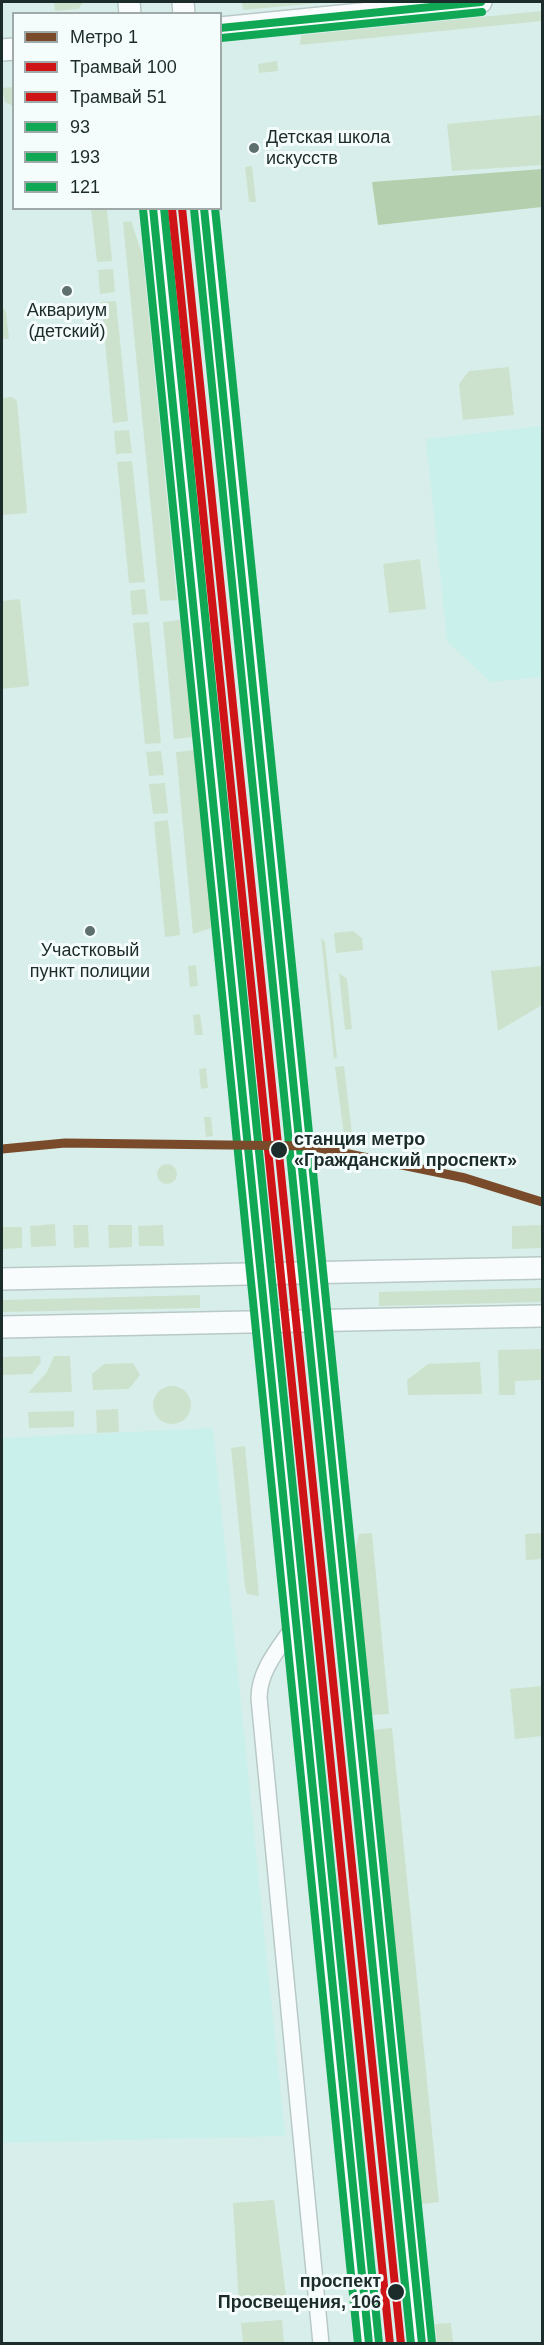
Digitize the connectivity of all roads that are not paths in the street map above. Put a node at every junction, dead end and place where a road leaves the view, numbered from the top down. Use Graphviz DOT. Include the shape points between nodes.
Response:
graph roads {
  1 [pos="481,2"];
  2 [pos="222,28"];
  3 [pos="153,210"];
  4 [pos="204,210"];
  5 [pos="543,1268"];
  6 [pos="313,1274"];
  7 [pos="261,1275"];
  8 [pos="2,1279"];
  9 [pos="543,1316"];
  10 [pos="318,1321"];
  11 [pos="266,1322"];
  12 [pos="2,1327"];
  13 [pos="296,1623"];
  14 [pos="321,2343"];
  15 [pos="369,2343"];
  16 [pos="422,2343"];
  1 -- 2 [label="main road"];
  3 -- 7 [label="main road"];
  4 -- 6 [label="main road"];
  5 -- 6 [label="main road"];
  6 -- 7 [label="main road"];
  6 -- 10 [label="main road"];
  7 -- 8 [label="main road"];
  7 -- 11 [label="main road"];
  9 -- 10 [label="main road"];
  10 -- 11 [label="main road"];
  10 -- 16 [label="main road"];
  11 -- 12 [label="main road"];
  11 -- 13 [label="main road"];
  13 -- 14 [label="street" via="264,1671 259,1698"];
  13 -- 15 [label="main road"];
}
